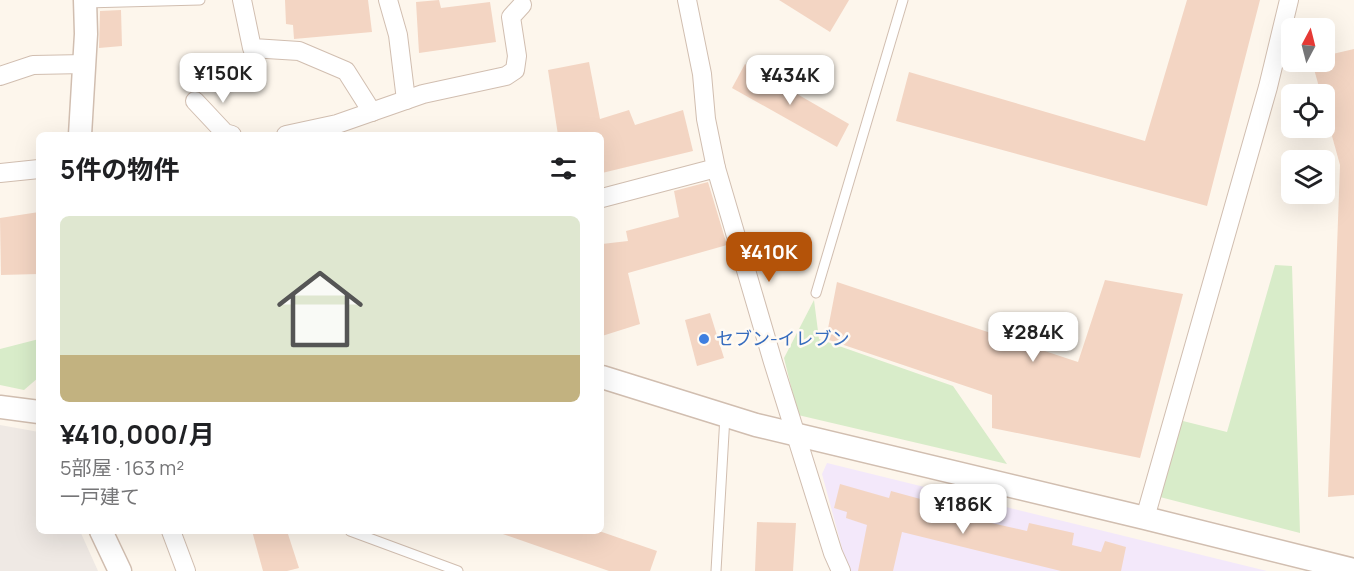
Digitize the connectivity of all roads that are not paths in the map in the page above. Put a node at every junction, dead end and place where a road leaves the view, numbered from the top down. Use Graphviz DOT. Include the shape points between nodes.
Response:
graph roads {
  1 [pos="189,0"];
  2 [pos="200,0"];
  3 [pos="242,0"];
  4 [pos="388,0"];
  5 [pos="687,0"];
  6 [pos="903,0"];
  7 [pos="1289,0"];
  8 [pos="85,1"];
  9 [pos="524,2"];
  10 [pos="85,64"];
  11 [pos="0,75"];
  12 [pos="406,100"];
  13 [pos="195,101"];
  14 [pos="372,112"];
  15 [pos="80,132"];
  16 [pos="225,132"];
  17 [pos="300,132"];
  18 [pos="716,168"];
  19 [pos="36,169"];
  20 [pos="0,173"];
  21 [pos="604,197"];
  22 [pos="816,293"];
  23 [pos="604,379"];
  24 [pos="0,407"];
  25 [pos="36,412"];
  26 [pos="725,416"];
  27 [pos="795,434"];
  28 [pos="1145,518"];
  29 [pos="103,534"];
  30 [pos="172,534"];
  31 [pos="358,534"];
  32 [pos="1354,570"];
  33 [pos="120,571"];
  34 [pos="186,571"];
  35 [pos="458,571"];
  36 [pos="716,571"];
  37 [pos="841,571"];
  1 -- 2 [label="lane"];
  1 -- 8 [label="lane"];
  3 -- 14 [label="street" via="252,48 299,51 346,71"];
  4 -- 12 [label="street" via="398,35"];
  5 -- 18 [label="street"];
  6 -- 22 [label="lane"];
  7 -- 28 [label="street" via="1268,87"];
  8 -- 10 [label="street"];
  9 -- 12 [label="street" via="511,17 517,56 515,70 506,76"];
  10 -- 11 [label="street" via="33,65"];
  10 -- 15 [label="street"];
  12 -- 14 [label="street"];
  13 -- 16 [label="street"];
  14 -- 17 [label="street"];
  18 -- 21 [label="street"];
  18 -- 27 [label="street"];
  19 -- 20 [label="street"];
  23 -- 26 [label="street"];
  24 -- 25 [label="street"];
  26 -- 27 [label="street"];
  26 -- 36 [label="lane"];
  27 -- 28 [label="street"];
  27 -- 37 [label="street"];
  28 -- 32 [label="street"];
  29 -- 33 [label="street"];
  30 -- 34 [label="street"];
  31 -- 35 [label="lane"];
}
